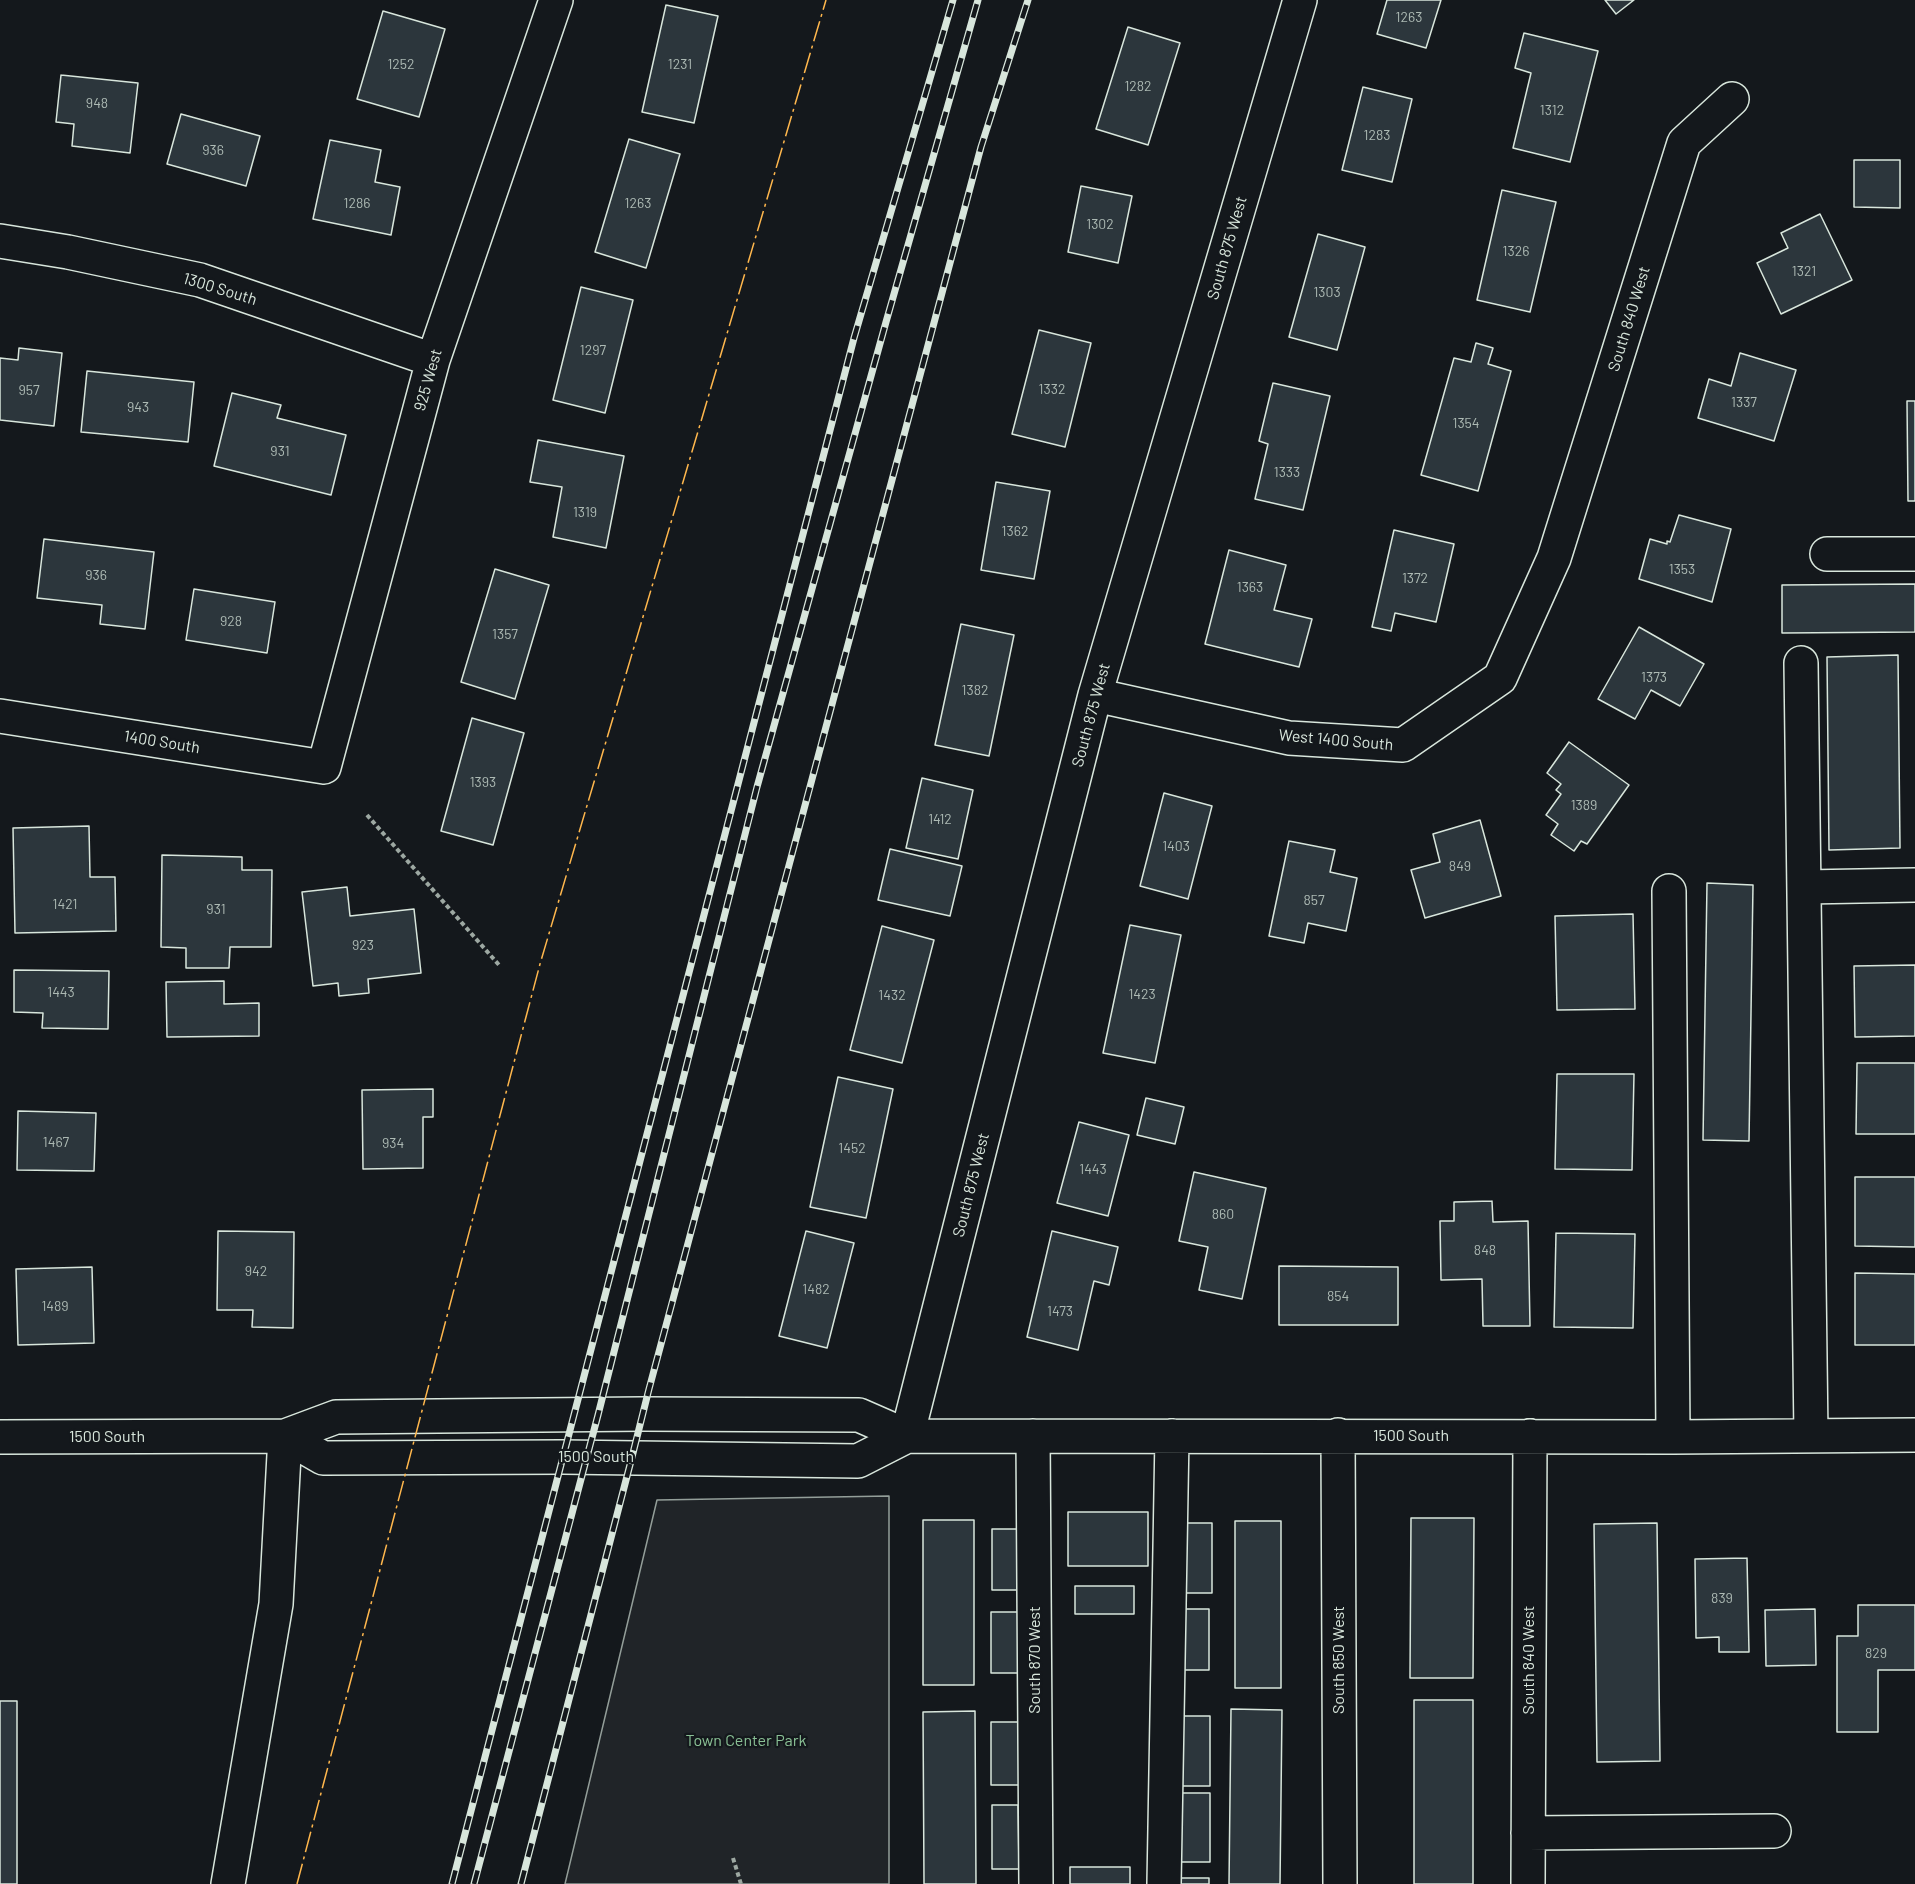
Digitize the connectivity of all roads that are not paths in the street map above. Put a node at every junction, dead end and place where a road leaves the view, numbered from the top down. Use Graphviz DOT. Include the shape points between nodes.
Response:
graph roads {
  1 [pos="556,0"];
  2 [pos="1300,0"];
  3 [pos="1732,99"];
  4 [pos="0,241"];
  5 [pos="433,360"];
  6 [pos="1827,554"];
  7 [pos="1915,554"];
  8 [pos="1554,558"];
  9 [pos="1801,663"];
  10 [pos="1095,695"];
  11 [pos="0,716"];
  12 [pos="324,767"];
  13 [pos="1915,885"];
  14 [pos="1805,887"];
  15 [pos="1669,891"];
  16 [pos="1338,1435"];
  17 [pos="1811,1435"];
  18 [pos="1915,1435"];
  19 [pos="285,1436"];
  20 [pos="907,1436"];
  21 [pos="1033,1436"];
  22 [pos="1172,1436"];
  23 [pos="1530,1436"];
  24 [pos="0,1437"];
  25 [pos="1673,1437"];
  26 [pos="1774,1831"];
  27 [pos="1528,1833"];
  28 [pos="228,1884"];
  29 [pos="1036,1884"];
  30 [pos="1164,1884"];
  31 [pos="1340,1884"];
  32 [pos="1528,1884"];
  1 -- 5 [label="street, 925 West"];
  2 -- 10 [label="street, South 875 West"];
  3 -- 8 [label="street, South 840 West" via="1684,143"];
  4 -- 5 [label="street, 1300 South" via="200,280"];
  5 -- 12 [label="street, 925 West"];
  6 -- 7 [label="street"];
  8 -- 10 [label="street, West 1400 South" via="1500,678 1403,745 1288,738"];
  9 -- 14 [label="street"];
  10 -- 20 [label="street, South 875 West"];
  11 -- 12 [label="street, 1400 South"];
  13 -- 14 [label="street"];
  14 -- 17 [label="street"];
  15 -- 25 [label="street"];
  16 -- 22 [label="street, 1500 South"];
  16 -- 23 [label="street, 1500 South"];
  16 -- 31 [label="street, South 850 West"];
  17 -- 18 [label="street, 1500 South"];
  17 -- 25 [label="street, 1500 South"];
  19 -- 20 [label="street, 1500 South" via="336,1417 654,1414 859,1415"];
  19 -- 20 [label="street, 1500 South" via="323,1458 858,1461"];
  19 -- 24 [label="street, 1500 South"];
  19 -- 28 [label="street" via="276,1604"];
  20 -- 21 [label="street, 1500 South"];
  21 -- 22 [label="street, 1500 South"];
  21 -- 29 [label="street, South 870 West"];
  22 -- 30 [label="street"];
  23 -- 25 [label="street, 1500 South"];
  23 -- 27 [label="street, South 840 West"];
  26 -- 27 [label="street"];
  27 -- 32 [label="street, South 840 West"];
}
